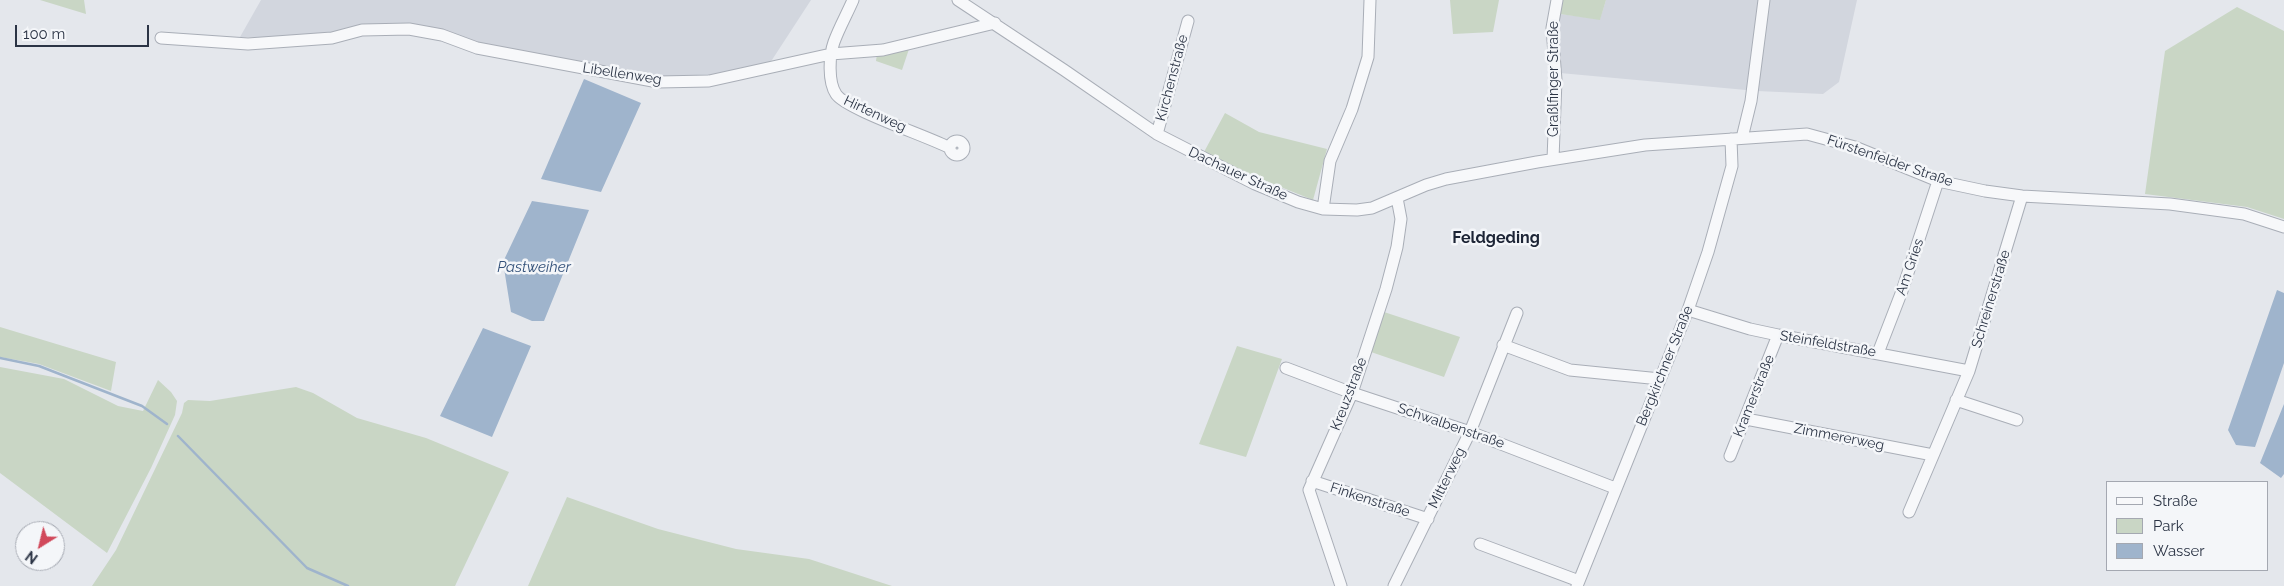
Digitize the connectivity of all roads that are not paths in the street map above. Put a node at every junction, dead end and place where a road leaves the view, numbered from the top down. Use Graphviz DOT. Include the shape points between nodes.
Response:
graph roads {
  1 [pos="853,0"];
  2 [pos="958,0"];
  3 [pos="1370,0"];
  4 [pos="1557,0"];
  5 [pos="1764,0"];
  6 [pos="1188,21"];
  7 [pos="995,23"];
  8 [pos="161,38"];
  9 [pos="831,54"];
  10 [pos="1157,134"];
  11 [pos="1737,139"];
  12 [pos="950,148"];
  13 [pos="1553,159"];
  14 [pos="1938,181"];
  15 [pos="2022,196"];
  16 [pos="1397,198"];
  17 [pos="1323,209"];
  18 [pos="2284,227"];
  19 [pos="1688,310"];
  20 [pos="1517,312"];
  21 [pos="1778,336"];
  22 [pos="1503,345"];
  23 [pos="1878,353"];
  24 [pos="1286,368"];
  25 [pos="1969,371"];
  26 [pos="1660,379"];
  27 [pos="1352,393"];
  28 [pos="1956,400"];
  29 [pos="1746,419"];
  30 [pos="2017,420"];
  31 [pos="1470,432"];
  32 [pos="1933,455"];
  33 [pos="1730,456"];
  34 [pos="1312,481"];
  35 [pos="1615,488"];
  36 [pos="1908,512"];
  37 [pos="1428,519"];
  38 [pos="1480,544"];
  39 [pos="1578,583"];
  40 [pos="1341,586"];
  41 [pos="1394,586"];
  1 -- 9 [label="street, Hirtenweg"];
  2 -- 7 [label="street, Dachauer Straße"];
  3 -- 17 [label="street" via="1368,57 1352,109 1330,162"];
  4 -- 13 [label="street, Graßlfinger Straße" via="1552,28 1556,80"];
  5 -- 11 [label="street, Bergkirchner Straße" via="1751,101"];
  6 -- 10 [label="street, Kirchenstraße"];
  7 -- 9 [label="street, Libellenweg" via="883,50"];
  7 -- 10 [label="street, Dachauer Straße"];
  8 -- 9 [label="street, Libellenweg" via="248,44 332,38 362,30 409,29 442,35 477,48 658,82 709,80"];
  9 -- 12 [label="street, Hirtenweg" via="832,84 837,96"];
  10 -- 17 [label="street, Dachauer Straße" via="1261,187"];
  11 -- 13 [label="street, Fürstenfelder Straße" via="1645,145"];
  11 -- 14 [label="street, Fürstenfelder Straße" via="1814,135 1855,147"];
  11 -- 19 [label="street, Bergkirchner Straße" via="1720,217"];
  13 -- 16 [label="street, Dachauer Straße" via="1446,179"];
  14 -- 15 [label="street, Fürstenfelder Straße"];
  14 -- 23 [label="street, Am Gries"];
  15 -- 18 [label="street, Fürstenfelder Straße" via="2140,200 2244,214"];
  15 -- 25 [label="street, Schreinerstraße"];
  16 -- 17 [label="street, Dachauer Straße" via="1372,208"];
  16 -- 27 [label="street, Kreuzstraße" via="1401,219 1397,247"];
  19 -- 21 [label="street, Steinfeldstraße"];
  19 -- 26 [label="street, Bergkirchner Straße"];
  20 -- 22 [label="street, Mitterweg"];
  21 -- 23 [label="street, Steinfeldstraße"];
  21 -- 29 [label="street, Kramerstraße"];
  22 -- 26 [label="street" via="1570,370"];
  22 -- 31 [label="street, Mitterweg"];
  23 -- 25 [label="street, Steinfeldstraße"];
  24 -- 27 [label="street, Schwalbenstraße"];
  25 -- 28 [label="street, Schreinerstraße"];
  26 -- 35 [label="street, Bergkirchner Straße"];
  27 -- 31 [label="street, Schwalbenstraße"];
  27 -- 34 [label="street, Kreuzstraße"];
  28 -- 30 [label="street"];
  28 -- 32 [label="street, Schreinerstraße"];
  29 -- 32 [label="street, Zimmererweg"];
  29 -- 33 [label="street, Kramerstraße"];
  31 -- 35 [label="street, Schwalbenstraße"];
  31 -- 37 [label="street, Mitterweg"];
  32 -- 36 [label="street, Schreinerstraße"];
  34 -- 37 [label="street, Finkenstraße"];
  34 -- 40 [label="street, Kreuzstraße" via="1309,490"];
  35 -- 39 [label="street, Bergkirchner Straße"];
  37 -- 41 [label="street, Mitterweg"];
  38 -- 39 [label="street"];
}
